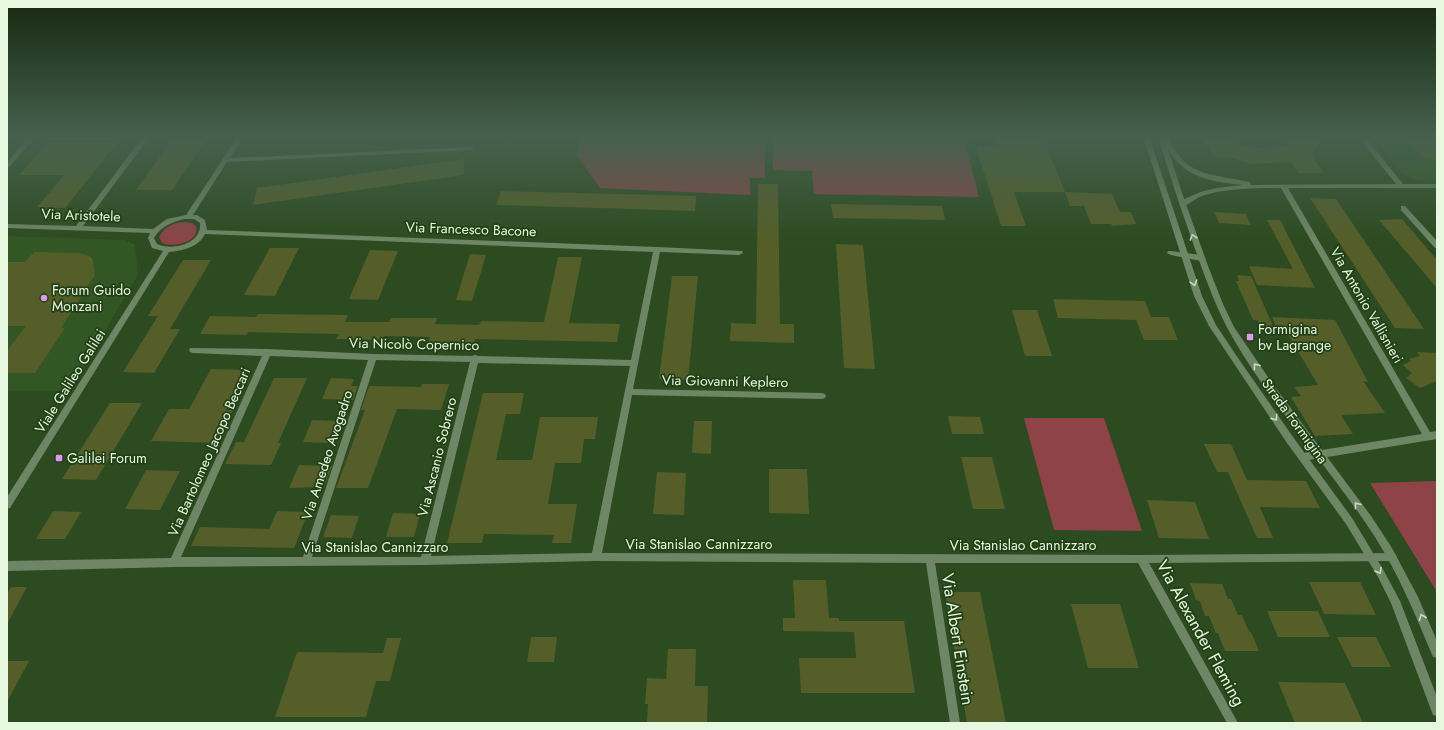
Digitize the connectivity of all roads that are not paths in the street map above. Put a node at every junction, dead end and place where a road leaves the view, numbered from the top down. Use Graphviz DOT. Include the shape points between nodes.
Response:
graph roads {
  1 [pos="119,173"];
  2 [pos="217,173"];
  3 [pos="1158,173"];
  4 [pos="1172,173"];
  5 [pos="1198,173"];
  6 [pos="1391,173"];
  7 [pos="1265,186"];
  8 [pos="1283,186"];
  9 [pos="1401,186"];
  10 [pos="1437,186"];
  11 [pos="1182,204"];
  12 [pos="1403,208"];
  13 [pos="189,216"];
  14 [pos="7,226"];
  15 [pos="78,228"];
  16 [pos="155,231"];
  17 [pos="203,232"];
  18 [pos="1437,246"];
  19 [pos="657,249"];
  20 [pos="167,250"];
  21 [pos="739,252"];
  22 [pos="1171,253"];
  23 [pos="1186,256"];
  24 [pos="1201,258"];
  25 [pos="192,350"];
  26 [pos="268,352"];
  27 [pos="373,357"];
  28 [pos="475,358"];
  29 [pos="634,363"];
  30 [pos="629,392"];
  31 [pos="822,396"];
  32 [pos="1437,435"];
  33 [pos="1428,436"];
  34 [pos="1320,455"];
  35 [pos="1303,457"];
  36 [pos="7,505"];
  37 [pos="596,557"];
  38 [pos="1371,557"];
  39 [pos="1392,557"];
  40 [pos="930,559"];
  41 [pos="1141,559"];
  42 [pos="306,561"];
  43 [pos="425,561"];
  44 [pos="174,562"];
  45 [pos="7,566"];
  46 [pos="1437,653"];
  47 [pos="1437,711"];
  48 [pos="955,723"];
  49 [pos="1233,723"];
  1 -- 15 [label="street"];
  2 -- 13 [label="street"];
  3 -- 23 [label="street, Strada Formigina"];
  4 -- 11 [label="street, Strada Formigina"];
  5 -- 7 [label="street" via="1226,181"];
  6 -- 9 [label="street"];
  7 -- 8 [label="street"];
  7 -- 11 [label="street" via="1212,190"];
  8 -- 9 [label="street"];
  8 -- 33 [label="street, Via Antonio Vallisnieri"];
  9 -- 10 [label="street"];
  24 -- 11 [label="street, Strada Formigina, one-way"];
  12 -- 18 [label="street"];
  13 -- 16 [label="street" via="171,220"];
  13 -- 17 [label="street" via="199,218 203,222"];
  14 -- 15 [label="street, Via Aristotele"];
  15 -- 16 [label="street, Via Aristotele"];
  16 -- 20 [label="street" via="151,238 152,244 156,248"];
  17 -- 19 [label="street, Via Francesco Bacone"];
  17 -- 20 [label="street" via="197,239 181,248"];
  19 -- 21 [label="street, Via Francesco Bacone"];
  19 -- 29 [label="street"];
  20 -- 36 [label="street, Viale Galileo Galilei"];
  22 -- 23 [label="street"];
  23 -- 24 [label="street"];
  23 -- 35 [label="street, Strada Formigina, one-way" via="1198,296 1213,326"];
  34 -- 24 [label="street, Strada Formigina, one-way" via="1237,339 1216,299"];
  25 -- 26 [label="street, Via Nicolò Copernico"];
  26 -- 27 [label="street, Via Nicolò Copernico"];
  26 -- 44 [label="street, Via Bartolomeo Jacopo Beccari"];
  27 -- 28 [label="street, Via Nicolò Copernico"];
  27 -- 42 [label="street, Via Amedeo Avogadro"];
  28 -- 29 [label="street, Via Nicolò Copernico"];
  28 -- 43 [label="street, Via Ascanio Sobrero"];
  29 -- 30 [label="street"];
  30 -- 31 [label="street, Via Giovanni Keplero"];
  30 -- 37 [label="street"];
  32 -- 33 [label="street"];
  33 -- 34 [label="street"];
  34 -- 35 [label="street"];
  39 -- 34 [label="street, Strada Formigina, one-way" via="1368,519"];
  35 -- 38 [label="street, Strada Formigina" via="1349,521"];
  37 -- 40 [label="street, Via Stanislao Cannizzaro"];
  37 -- 43 [label="street, Via Stanislao Cannizzaro"];
  38 -- 39 [label="street, Via Stanislao Cannizzaro"];
  38 -- 41 [label="street, Via Stanislao Cannizzaro"];
  38 -- 47 [label="street, Strada Formigina, one-way" via="1395,601"];
  46 -- 39 [label="street, Strada Formigina, one-way" via="1418,605"];
  40 -- 41 [label="street, Via Stanislao Cannizzaro"];
  40 -- 48 [label="street, Via Albert Einstein"];
  41 -- 49 [label="street, Via Alexander Fleming"];
  42 -- 43 [label="street, Via Stanislao Cannizzaro"];
  42 -- 44 [label="street, Via Stanislao Cannizzaro"];
  44 -- 45 [label="street, Via Stanislao Cannizzaro"];
}
